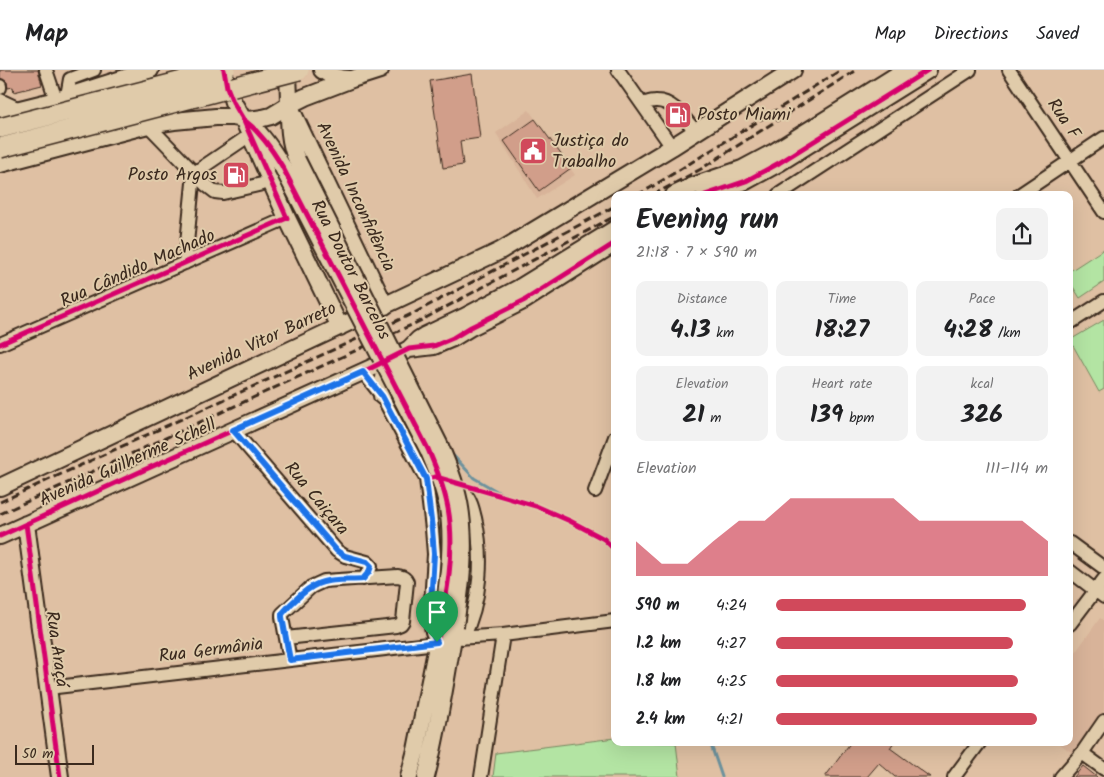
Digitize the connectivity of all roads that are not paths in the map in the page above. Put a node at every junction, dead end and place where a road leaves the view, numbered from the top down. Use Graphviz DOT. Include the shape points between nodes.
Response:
graph roads {
  1 [pos="46,70"];
  2 [pos="94,70"];
  3 [pos="150,70"];
  4 [pos="188,70"];
  5 [pos="224,70"];
  6 [pos="287,70"];
  7 [pos="299,70"];
  8 [pos="322,70"];
  9 [pos="380,70"];
  10 [pos="618,70"];
  11 [pos="793,70"];
  12 [pos="905,70"];
  13 [pos="928,70"];
  14 [pos="970,70"];
  15 [pos="1009,70"];
  16 [pos="129,73"];
  17 [pos="352,79"];
  18 [pos="61,98"];
  19 [pos="0,100"];
  20 [pos="642,104"];
  21 [pos="289,105"];
  22 [pos="20,109"];
  23 [pos="0,114"];
  24 [pos="243,119"];
  25 [pos="174,121"];
  26 [pos="148,125"];
  27 [pos="0,128"];
  28 [pos="696,132"];
  29 [pos="250,135"];
  30 [pos="1104,138"];
  31 [pos="672,147"];
  32 [pos="0,148"];
  33 [pos="1070,161"];
  34 [pos="289,163"];
  35 [pos="0,164"];
  36 [pos="194,173"];
  37 [pos="271,182"];
  38 [pos="682,191"];
  39 [pos="716,191"];
  40 [pos="784,191"];
  41 [pos="1025,191"];
  42 [pos="1104,212"];
  43 [pos="287,218"];
  44 [pos="611,231"];
  45 [pos="611,246"];
  46 [pos="184,263"];
  47 [pos="1104,301"];
  48 [pos="385,306"];
  49 [pos="1073,321"];
  50 [pos="468,322"];
  51 [pos="340,327"];
  52 [pos="0,344"];
  53 [pos="386,361"];
  54 [pos="363,372"];
  55 [pos="382,396"];
  56 [pos="233,430"];
  57 [pos="611,448"];
  58 [pos="426,479"];
  59 [pos="0,487"];
  60 [pos="595,491"];
  61 [pos="26,524"];
  62 [pos="0,536"];
  63 [pos="1073,545"];
  64 [pos="1104,568"];
  65 [pos="1073,573"];
  66 [pos="363,579"];
  67 [pos="1104,579"];
  68 [pos="1100,594"];
  69 [pos="1073,621"];
  70 [pos="611,622"];
  71 [pos="450,632"];
  72 [pos="503,635"];
  73 [pos="286,638"];
  74 [pos="290,660"];
  75 [pos="48,688"];
  76 [pos="1104,721"];
  77 [pos="977,746"];
  78 [pos="1082,753"];
  79 [pos="1104,769"];
  80 [pos="60,777"];
  81 [pos="409,777"];
  82 [pos="426,777"];
  83 [pos="481,777"];
  84 [pos="954,777"];
  85 [pos="1061,777"];
  1 -- 18 [label="street"];
  2 -- 18 [label="street" via="70,79"];
  3 -- 16 [label="main road"];
  4 -- 25 [label="main road" via="200,84 200,100 194,109"];
  5 -- 24 [label="main road" via="227,87"];
  5 -- 27 [label="highway, bridge"];
  6 -- 21 [label="main road, Avenida Inconfidência"];
  7 -- 32 [label="highway, bridge"];
  8 -- 17 [label="main road" via="336,78"];
  9 -- 17 [label="main road"];
  10 -- 20 [label="street"];
  11 -- 28 [label="main road, Avenida Vitor Barreto"];
  12 -- 38 [label="main road" via="766,156 742,169"];
  13 -- 39 [label="main road" via="779,163 746,181"];
  14 -- 40 [label="street"];
  15 -- 33 [label="street, Rua F"];
  16 -- 18 [label="main road"];
  17 -- 21 [label="main road"];
  18 -- 22 [label="main road"];
  19 -- 22 [label="street"];
  20 -- 28 [label="street" via="666,103 677,110"];
  20 -- 31 [label="street"];
  21 -- 24 [label="main road" via="271,116"];
  21 -- 34 [label="main road, Avenida Inconfidência" via="294,154"];
  21 -- 48 [label="main road, Avenida Inconfidência"];
  22 -- 23 [label="main road"];
  24 -- 25 [label="main road" via="216,117"];
  24 -- 29 [label="main road"];
  24 -- 34 [label="main road"];
  25 -- 26 [label="main road"];
  26 -- 35 [label="main road"];
  26 -- 36 [label="street"];
  28 -- 31 [label="main road, Avenida Vitor Barreto"];
  29 -- 36 [label="street"];
  29 -- 37 [label="main road"];
  30 -- 33 [label="street"];
  31 -- 48 [label="main road, Avenida Vitor Barreto" via="500,252"];
  33 -- 41 [label="street"];
  33 -- 42 [label="street, Rua F"];
  34 -- 71 [label="main road, Rua Doutor Barcelos, bridge" via="440,478 448,508"];
  36 -- 37 [label="street" via="215,192 223,193"];
  36 -- 46 [label="street"];
  37 -- 43 [label="main road"];
  43 -- 46 [label="street, Rua Cândido Machado"];
  43 -- 51 [label="main road"];
  44 -- 50 [label="main road, Avenida Guilherme Schell"];
  45 -- 50 [label="main road, Avenida Guilherme Schell" via="525,300"];
  46 -- 52 [label="street, Rua Cândido Machado"];
  47 -- 49 [label="street"];
  48 -- 51 [label="main road, Avenida Vitor Barreto"];
  50 -- 53 [label="main road, Avenida Guilherme Schell" via="444,343 409,349"];
  51 -- 59 [label="main road, Avenida Vitor Barreto"];
  53 -- 54 [label="main road, Avenida Guilherme Schell"];
  53 -- 55 [label="main road"];
  54 -- 55 [label="street"];
  54 -- 56 [label="main road, Avenida Guilherme Schell"];
  55 -- 58 [label="street"];
  56 -- 61 [label="main road, Avenida Guilherme Schell"];
  56 -- 66 [label="street, Rua Caiçara" via="337,551 371,566"];
  57 -- 60 [label="street"];
  58 -- 71 [label="street" via="434,554 430,620 432,632"];
  58 -- 71 [label="street" via="453,485 466,494 477,527 480,549 472,618"];
  61 -- 62 [label="main road, Avenida Guilherme Schell"];
  61 -- 75 [label="main road, Rua Araçá"];
  63 -- 64 [label="street"];
  65 -- 68 [label="street"];
  66 -- 73 [label="street" via="324,582 311,587 282,614"];
  66 -- 73 [label="street" via="398,576 406,579 401,624"];
  67 -- 68 [label="street"];
  68 -- 69 [label="street"];
  70 -- 72 [label="street, Rua Germânia"];
  71 -- 72 [label="street, Rua Germânia"];
  71 -- 74 [label="street, Rua Germânia"];
  71 -- 81 [label="main road, Rua Doutor Barcelos"];
  71 -- 82 [label="main road, Rua Doutor Barcelos" via="435,742"];
  72 -- 83 [label="street"];
  73 -- 74 [label="street"];
  74 -- 75 [label="street, Rua Germânia"];
  75 -- 80 [label="main road, Rua Araçá"];
  76 -- 78 [label="street"];
  77 -- 84 [label="street"];
  78 -- 79 [label="street"];
  78 -- 85 [label="street"];
}
